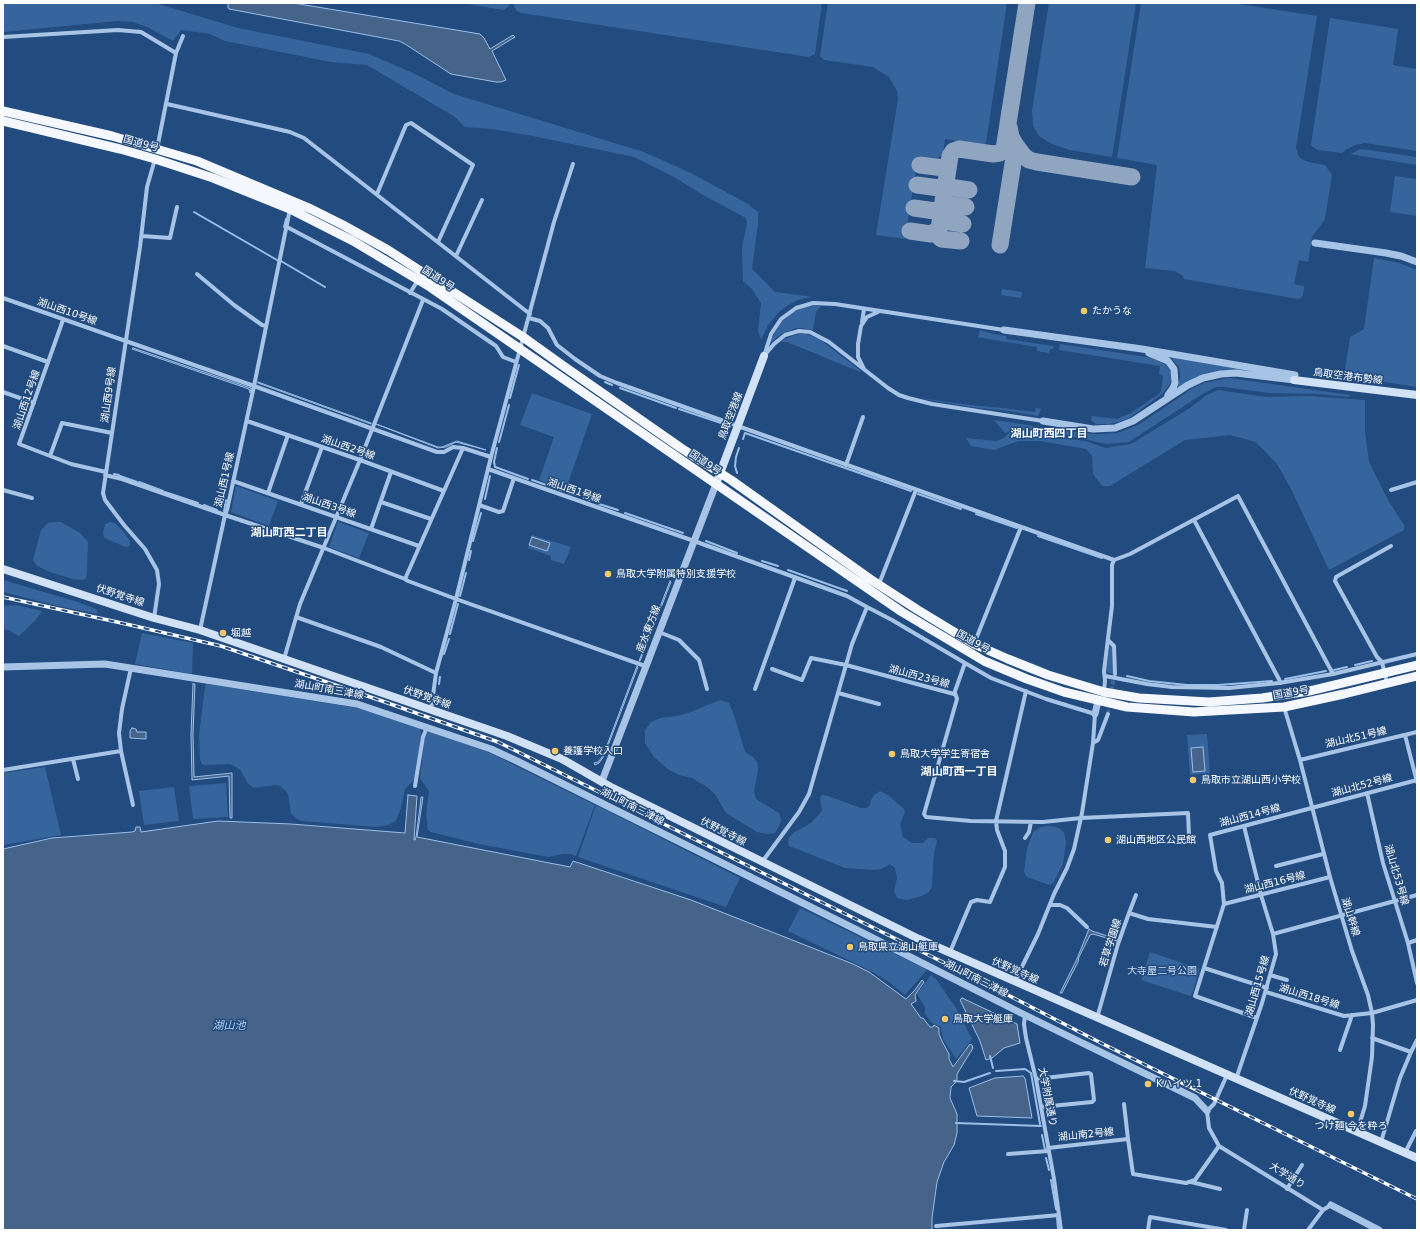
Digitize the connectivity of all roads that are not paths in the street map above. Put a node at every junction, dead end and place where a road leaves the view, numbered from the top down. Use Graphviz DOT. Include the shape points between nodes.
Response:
graph roads {
  1 [pos="183,36"];
  2 [pos="3,37"];
  3 [pos="176,53"];
  4 [pos="167,104"];
  5 [pos="3,111"];
  6 [pos="3,121"];
  7 [pos="157,148"];
  8 [pos="155,159"];
  9 [pos="573,164"];
  10 [pos="377,194"];
  11 [pos="482,200"];
  12 [pos="177,207"];
  13 [pos="290,209"];
  14 [pos="286,227"];
  15 [pos="142,236"];
  16 [pos="438,242"];
  17 [pos="1315,243"];
  18 [pos="456,256"];
  19 [pos="1417,262"];
  20 [pos="197,274"];
  21 [pos="419,279"];
  22 [pos="410,293"];
  23 [pos="3,298"];
  24 [pos="423,300"];
  25 [pos="864,309"];
  26 [pos="883,312"];
  27 [pos="529,316"];
  28 [pos="63,320"];
  29 [pos="266,326"];
  30 [pos="861,326"];
  31 [pos="1004,330"];
  32 [pos="523,337"];
  33 [pos="125,341"];
  34 [pos="3,346"];
  35 [pos="1128,347"];
  36 [pos="519,348"];
  37 [pos="764,356"];
  38 [pos="48,362"];
  39 [pos="516,362"];
  40 [pos="864,369"];
  41 [pos="1294,378"];
  42 [pos="254,386"];
  43 [pos="3,392"];
  44 [pos="1417,396"];
  45 [pos="1164,400"];
  46 [pos="34,403"];
  47 [pos="863,417"];
  48 [pos="247,421"];
  49 [pos="1043,421"];
  50 [pos="738,427"];
  51 [pos="372,429"];
  52 [pos="112,433"];
  53 [pos="288,435"];
  54 [pos="322,447"];
  55 [pos="464,448"];
  56 [pos="50,456"];
  57 [pos="491,457"];
  58 [pos="360,460"];
  59 [pos="846,465"];
  60 [pos="488,469"];
  61 [pos="391,472"];
  62 [pos="106,474"];
  63 [pos="719,474"];
  64 [pos="514,478"];
  65 [pos="233,481"];
  66 [pos="1417,482"];
  67 [pos="716,484"];
  68 [pos="3,490"];
  69 [pos="916,490"];
  70 [pos="1391,490"];
  71 [pos="444,491"];
  72 [pos="268,493"];
  73 [pos="32,498"];
  74 [pos="381,502"];
  75 [pos="301,504"];
  76 [pos="479,505"];
  77 [pos="225,515"];
  78 [pos="336,517"];
  79 [pos="431,519"];
  80 [pos="1194,520"];
  81 [pos="1021,527"];
  82 [pos="371,529"];
  83 [pos="694,541"];
  84 [pos="419,546"];
  85 [pos="1391,546"];
  86 [pos="324,548"];
  87 [pos="1114,560"];
  88 [pos="3,569"];
  89 [pos="795,578"];
  90 [pos="405,579"];
  91 [pos="879,584"];
  92 [pos="456,599"];
  93 [pos="867,607"];
  94 [pos="296,616"];
  95 [pos="154,618"];
  96 [pos="200,630"];
  97 [pos="658,632"];
  98 [pos="1108,640"];
  99 [pos="974,644"];
  100 [pos="1417,654"];
  101 [pos="284,659"];
  102 [pos="1382,662"];
  103 [pos="965,664"];
  104 [pos="846,665"];
  105 [pos="1417,665"];
  106 [pos="645,666"];
  107 [pos="3,667"];
  108 [pos="131,668"];
  109 [pos="772,669"];
  110 [pos="436,673"];
  111 [pos="1385,673"];
  112 [pos="1115,674"];
  113 [pos="1334,674"];
  114 [pos="1105,676"];
  115 [pos="1417,676"];
  116 [pos="1281,683"];
  117 [pos="1387,683"];
  118 [pos="707,689"];
  119 [pos="755,689"];
  120 [pos="1026,691"];
  121 [pos="955,692"];
  122 [pos="1104,692"];
  123 [pos="838,693"];
  124 [pos="1098,701"];
  125 [pos="879,704"];
  126 [pos="1284,707"];
  127 [pos="431,710"];
  128 [pos="1095,714"];
  129 [pos="1108,714"];
  130 [pos="427,726"];
  131 [pos="1417,732"];
  132 [pos="1404,735"];
  133 [pos="1093,743"];
  134 [pos="121,751"];
  135 [pos="73,759"];
  136 [pos="1300,760"];
  137 [pos="3,770"];
  138 [pos="78,780"];
  139 [pos="1417,781"];
  140 [pos="602,782"];
  141 [pos="415,786"];
  142 [pos="1367,794"];
  143 [pos="133,805"];
  144 [pos="1311,808"];
  145 [pos="1081,818"];
  146 [pos="996,821"];
  147 [pos="1031,822"];
  148 [pos="1244,826"];
  149 [pos="1189,836"];
  150 [pos="1025,838"];
  151 [pos="1323,854"];
  152 [pos="762,862"];
  153 [pos="1276,866"];
  154 [pos="1330,877"];
  155 [pos="1261,895"];
  156 [pos="1417,895"];
  157 [pos="1136,896"];
  158 [pos="1395,901"];
  159 [pos="1224,904"];
  160 [pos="1050,905"];
  161 [pos="1129,913"];
  162 [pos="1341,916"];
  163 [pos="1087,927"];
  164 [pos="1217,927"];
  165 [pos="1273,934"];
  166 [pos="1417,940"];
  167 [pos="1408,943"];
  168 [pos="950,953"];
  169 [pos="1204,968"];
  170 [pos="1270,975"];
  171 [pos="1288,980"];
  172 [pos="1014,982"];
  173 [pos="1417,983"];
  174 [pos="1266,990"];
  175 [pos="1417,1000"];
  176 [pos="1372,1013"];
  177 [pos="1025,1015"];
  178 [pos="1352,1015"];
  179 [pos="1097,1018"];
  180 [pos="1257,1018"];
  181 [pos="1372,1038"];
  182 [pos="1417,1040"];
  183 [pos="1340,1050"];
  184 [pos="1411,1052"];
  185 [pos="1227,1075"];
  186 [pos="1036,1078"];
  187 [pos="1236,1079"];
  188 [pos="1124,1104"];
  189 [pos="1041,1107"];
  190 [pos="1207,1111"];
  191 [pos="1416,1131"];
  192 [pos="1357,1132"];
  193 [pos="1128,1138"];
  194 [pos="1381,1143"];
  195 [pos="1219,1146"];
  196 [pos="1048,1149"];
  197 [pos="1405,1153"];
  198 [pos="1008,1154"];
  199 [pos="1417,1158"];
  200 [pos="1302,1165"];
  201 [pos="1191,1182"];
  202 [pos="1220,1188"];
  203 [pos="1287,1188"];
  204 [pos="1331,1205"];
  205 [pos="1247,1210"];
  206 [pos="1323,1210"];
  207 [pos="1059,1215"];
  208 [pos="936,1226"];
  209 [pos="1061,1230"];
  210 [pos="1148,1230"];
  211 [pos="1226,1230"];
  212 [pos="1244,1230"];
  213 [pos="1308,1230"];
  214 [pos="1379,1230"];
  1 -- 3 [label="street, 湖山西9号線"];
  2 -- 3 [label="street" via="118,30 141,32"];
  3 -- 4 [label="street, 湖山西9号線"];
  4 -- 7 [label="street, 湖山西9号線"];
  4 -- 10 [label="street" via="271,127 304,138"];
  5 -- 7 [label="highway, 国道9号"];
  6 -- 8 [label="highway, 国道9号"];
  7 -- 8 [label="street, 湖山西9号線"];
  7 -- 32 [label="highway, 国道9号" via="262,187 324,215 388,250"];
  8 -- 13 [label="highway, 国道9号" via="213,178"];
  8 -- 15 [label="street, 湖山西9号線" via="147,188"];
  9 -- 27 [label="street" via="554,222"];
  10 -- 16 [label="street"];
  10 -- 16 [label="street" via="406,125 411,123 473,165"];
  11 -- 18 [label="street"];
  12 -- 15 [label="street" via="170,238"];
  13 -- 14 [label="street, 湖山西1号線"];
  13 -- 21 [label="highway, 国道9号"];
  14 -- 22 [label="street"];
  14 -- 29 [label="street, 湖山西1号線"];
  15 -- 33 [label="street, 湖山西9号線"];
  16 -- 18 [label="street"];
  17 -- 19 [label="street" via="1386,253"];
  18 -- 27 [label="street"];
  20 -- 29 [label="street" via="240,309"];
  21 -- 22 [label="street"];
  21 -- 36 [label="highway, 国道9号"];
  22 -- 24 [label="street"];
  23 -- 28 [label="street, 湖山西10号線"];
  24 -- 39 [label="street" via="442,309 496,346 503,356"];
  24 -- 51 [label="street"];
  25 -- 26 [label="street"];
  25 -- 30 [label="street"];
  25 -- 37 [label="street" via="817,303 796,308 776,325 768,340"];
  26 -- 30 [label="street" via="869,315"];
  26 -- 31 [label="street"];
  27 -- 32 [label="street"];
  27 -- 50 [label="street" via="548,328 557,345 600,376"];
  28 -- 33 [label="street, 湖山西10号線"];
  28 -- 38 [label="street, 湖山西12号線"];
  29 -- 42 [label="street, 湖山西1号線"];
  30 -- 40 [label="street" via="858,357"];
  31 -- 35 [label="street"];
  32 -- 36 [label="street"];
  32 -- 63 [label="highway, 国道9号"];
  33 -- 42 [label="street, 湖山西10号線"];
  33 -- 52 [label="street, 湖山西9号線"];
  34 -- 38 [label="street"];
  35 -- 41 [label="street"];
  35 -- 45 [label="street" via="1161,358 1173,366 1176,374 1174,386"];
  36 -- 39 [label="street"];
  36 -- 67 [label="highway, 国道9号"];
  37 -- 40 [label="street" via="785,335 796,332 815,333"];
  37 -- 50 [label="main road, 鳥取空港線"];
  38 -- 46 [label="street, 湖山西12号線"];
  39 -- 57 [label="street"];
  40 -- 49 [label="street" via="899,395 910,399"];
  41 -- 44 [label="main road, 鳥取空港布勢線"];
  41 -- 45 [label="street" via="1220,374 1194,382"];
  42 -- 48 [label="street, 湖山西1号線"];
  42 -- 51 [label="street"];
  43 -- 46 [label="street"];
  45 -- 49 [label="street" via="1133,421 1112,428 1088,429"];
  46 -- 56 [label="street, 湖山西12号線" via="19,444"];
  47 -- 59 [label="street"];
  48 -- 53 [label="street, 湖山西2号線"];
  48 -- 65 [label="street, 湖山西1号線"];
  50 -- 59 [label="street"];
  50 -- 63 [label="main road, 鳥取空港線"];
  51 -- 55 [label="street" via="437,452 444,452 453,447"];
  51 -- 58 [label="street"];
  52 -- 56 [label="street" via="62,423"];
  52 -- 62 [label="street, 湖山西9号線"];
  53 -- 54 [label="street, 湖山西2号線"];
  53 -- 72 [label="street"];
  54 -- 58 [label="street, 湖山西2号線"];
  54 -- 75 [label="street"];
  55 -- 57 [label="street"];
  55 -- 71 [label="street"];
  56 -- 62 [label="street, 湖山西12号線"];
  57 -- 60 [label="street"];
  58 -- 61 [label="street, 湖山西2号線"];
  58 -- 78 [label="street"];
  59 -- 69 [label="street"];
  60 -- 64 [label="street, 湖山西1号線"];
  60 -- 76 [label="street"];
  61 -- 71 [label="street, 湖山西2号線"];
  61 -- 74 [label="street"];
  62 -- 77 [label="street, 湖山西12号線"];
  62 -- 95 [label="street, 湖山西9号線" via="103,492 105,500 145,549 157,570 159,584"];
  63 -- 67 [label="main road, 鳥取空港線"];
  63 -- 91 [label="highway, 国道9号"];
  64 -- 76 [label="street" via="503,511 498,512"];
  64 -- 83 [label="street, 湖山西1号線"];
  65 -- 72 [label="street, 湖山西3号線"];
  65 -- 77 [label="street, 湖山西1号線"];
  66 -- 70 [label="street"];
  67 -- 83 [label="street, 産水東方線"];
  67 -- 124 [label="highway, 国道9号" via="948,641 984,661 1027,679"];
  68 -- 73 [label="street"];
  69 -- 81 [label="street"];
  69 -- 91 [label="street"];
  71 -- 79 [label="street"];
  72 -- 75 [label="street, 湖山西3号線"];
  74 -- 79 [label="street"];
  74 -- 82 [label="street"];
  75 -- 78 [label="street, 湖山西3号線"];
  76 -- 92 [label="street"];
  77 -- 86 [label="street, 湖山西1号線"];
  77 -- 96 [label="street"];
  78 -- 82 [label="street, 湖山西3号線"];
  78 -- 86 [label="street"];
  79 -- 84 [label="street"];
  80 -- 87 [label="street"];
  80 -- 113 [label="street" via="1238,496"];
  80 -- 116 [label="street"];
  81 -- 87 [label="street"];
  81 -- 99 [label="street"];
  82 -- 84 [label="street, 湖山西3号線"];
  83 -- 89 [label="street"];
  83 -- 97 [label="street, 産水東方線"];
  84 -- 90 [label="street"];
  85 -- 102 [label="street" via="1336,577 1335,581"];
  86 -- 90 [label="street, 湖山西1号線"];
  86 -- 94 [label="street"];
  87 -- 98 [label="street"];
  88 -- 95 [label="main road, 伏野覚寺線"];
  89 -- 93 [label="street" via="846,596"];
  89 -- 119 [label="street"];
  90 -- 92 [label="street, 湖山西1号線"];
  91 -- 99 [label="highway, 国道9号"];
  92 -- 106 [label="street, 湖山西1号線"];
  92 -- 110 [label="street"];
  93 -- 103 [label="street"];
  93 -- 104 [label="street"];
  94 -- 101 [label="street"];
  94 -- 110 [label="street" via="381,646"];
  95 -- 96 [label="main road, 伏野覚寺線"];
  96 -- 101 [label="main road, 伏野覚寺線"];
  97 -- 106 [label="street, 産水東方線"];
  97 -- 118 [label="street" via="679,640 699,660"];
  98 -- 112 [label="street" via="1114,646"];
  98 -- 114 [label="street"];
  99 -- 122 [label="highway, 国道9号" via="1048,675"];
  100 -- 102 [label="street"];
  101 -- 127 [label="main road, 伏野覚寺線"];
  102 -- 111 [label="street"];
  102 -- 113 [label="street"];
  103 -- 120 [label="street" via="991,678"];
  103 -- 121 [label="street, 湖山西23号線"];
  104 -- 109 [label="street, 湖山西23号線" via="811,658 802,680"];
  104 -- 121 [label="street, 湖山西23号線" via="954,694"];
  104 -- 123 [label="street"];
  105 -- 111 [label="highway, 国道9号"];
  106 -- 140 [label="street, 産水東方線"];
  107 -- 108 [label="street, 湖山町南三津線" via="105,664"];
  108 -- 130 [label="street, 湖山町南三津線" via="358,704"];
  108 -- 134 [label="street" via="119,733"];
  110 -- 127 [label="street"];
  111 -- 117 [label="street"];
  111 -- 122 [label="highway, 国道9号" via="1285,696 1236,701 1175,701"];
  113 -- 116 [label="street"];
  114 -- 116 [label="street" via="1172,688 1229,688"];
  114 -- 122 [label="street"];
  115 -- 117 [label="highway, 国道9号"];
  117 -- 126 [label="highway, 国道9号"];
  120 -- 128 [label="street"];
  120 -- 146 [label="street"];
  121 -- 146 [label="street" via="957,700 924,814 926,817"];
  123 -- 125 [label="street"];
  123 -- 152 [label="street" via="809,794 799,812"];
  124 -- 126 [label="highway, 国道9号" via="1127,707 1194,712"];
  124 -- 128 [label="street"];
  126 -- 136 [label="street, 湖山幹線"];
  127 -- 140 [label="main road, 伏野覚寺線" via="562,759"];
  128 -- 133 [label="street"];
  129 -- 133 [label="street" via="1098,740"];
  130 -- 141 [label="street"];
  130 -- 177 [label="street, 湖山町南三津線" via="517,761"];
  131 -- 132 [label="street, 湖山北51号線"];
  132 -- 136 [label="street, 湖山北51号線"];
  132 -- 139 [label="street"];
  133 -- 145 [label="street"];
  134 -- 135 [label="street"];
  134 -- 143 [label="street"];
  135 -- 137 [label="street"];
  135 -- 138 [label="street"];
  136 -- 144 [label="street, 湖山幹線"];
  139 -- 142 [label="street, 湖山北52号線"];
  140 -- 152 [label="main road, 伏野覚寺線"];
  142 -- 144 [label="street, 湖山北52号線"];
  142 -- 158 [label="street, 湖山北53号線"];
  144 -- 148 [label="street, 湖山西14号線"];
  144 -- 151 [label="street, 湖山幹線"];
  145 -- 147 [label="street"];
  145 -- 149 [label="street" via="1188,813"];
  145 -- 160 [label="street" via="1072,855"];
  146 -- 147 [label="street"];
  146 -- 168 [label="street" via="1005,851 1005,867 990,902 971,902"];
  147 -- 150 [label="street"];
  148 -- 155 [label="street, 湖山西15号線"];
  148 -- 159 [label="street, 湖山西14号線" via="1210,835 1216,871 1222,883"];
  151 -- 153 [label="street"];
  151 -- 154 [label="street, 湖山幹線"];
  152 -- 168 [label="main road, 伏野覚寺線"];
  154 -- 155 [label="street, 湖山西16号線"];
  154 -- 162 [label="street, 湖山幹線"];
  155 -- 159 [label="street, 湖山西16号線"];
  155 -- 165 [label="street, 湖山西15号線"];
  156 -- 158 [label="street"];
  157 -- 161 [label="street"];
  158 -- 162 [label="street"];
  158 -- 167 [label="street, 湖山北53号線"];
  159 -- 164 [label="street, 湖山西14号線"];
  160 -- 163 [label="street" via="1060,904 1067,908"];
  160 -- 172 [label="street"];
  161 -- 164 [label="street, 若草学園線" via="1148,919"];
  161 -- 179 [label="street, 若草学園線"];
  162 -- 165 [label="street"];
  162 -- 176 [label="street, 湖山幹線"];
  164 -- 169 [label="street, 湖山西14号線"];
  165 -- 170 [label="street, 湖山西15号線" via="1276,954"];
  166 -- 167 [label="street"];
  167 -- 173 [label="street, 湖山北53号線"];
  168 -- 172 [label="main road, 伏野覚寺線"];
  169 -- 174 [label="street, 湖山西18号線"];
  169 -- 180 [label="street, 湖山西14号線" via="1195,996"];
  170 -- 171 [label="street"];
  170 -- 174 [label="street, 湖山西15号線"];
  172 -- 179 [label="main road, 伏野覚寺線"];
  174 -- 178 [label="street, 湖山西18号線" via="1344,1016"];
  174 -- 180 [label="street, 湖山西15号線"];
  175 -- 176 [label="street"];
  176 -- 178 [label="street, 湖山西18号線"];
  176 -- 181 [label="street, 湖山幹線"];
  177 -- 186 [label="street, 大学附属通り" via="1026,1038"];
  177 -- 190 [label="street, 湖山町南三津線" via="1195,1098"];
  178 -- 183 [label="street"];
  179 -- 185 [label="main road, 伏野覚寺線"];
  180 -- 187 [label="street, 湖山西15号線"];
  181 -- 184 [label="street"];
  181 -- 192 [label="street, 湖山幹線" via="1365,1106"];
  182 -- 184 [label="street"];
  184 -- 194 [label="street" via="1400,1078"];
  185 -- 187 [label="main road, 伏野覚寺線"];
  185 -- 190 [label="street" via="1214,1104"];
  186 -- 189 [label="street, 大学附属通り"];
  186 -- 189 [label="street" via="1091,1074 1094,1100 1092,1102"];
  187 -- 192 [label="main road, 伏野覚寺線"];
  188 -- 193 [label="street"];
  189 -- 196 [label="street, 大学附属通り"];
  190 -- 195 [label="street, 大学通り" via="1209,1128"];
  191 -- 197 [label="street"];
  192 -- 194 [label="main road, 伏野覚寺線"];
  193 -- 196 [label="street, 湖山南2号線"];
  193 -- 201 [label="street, 湖山南2号線" via="1133,1174"];
  194 -- 197 [label="main road, 伏野覚寺線"];
  195 -- 201 [label="street"];
  195 -- 203 [label="street, 大学通り"];
  196 -- 198 [label="street, 湖山南2号線"];
  196 -- 207 [label="street, 大学附属通り"];
  197 -- 199 [label="main road, 伏野覚寺線"];
  200 -- 203 [label="street"];
  201 -- 202 [label="street"];
  203 -- 206 [label="street, 大学通り"];
  204 -- 206 [label="street"];
  204 -- 214 [label="street"];
  205 -- 212 [label="street"];
  206 -- 213 [label="street"];
  207 -- 208 [label="street"];
  207 -- 209 [label="street, 大学附属通り"];
  210 -- 211 [label="street" via="1150,1217"];
}
